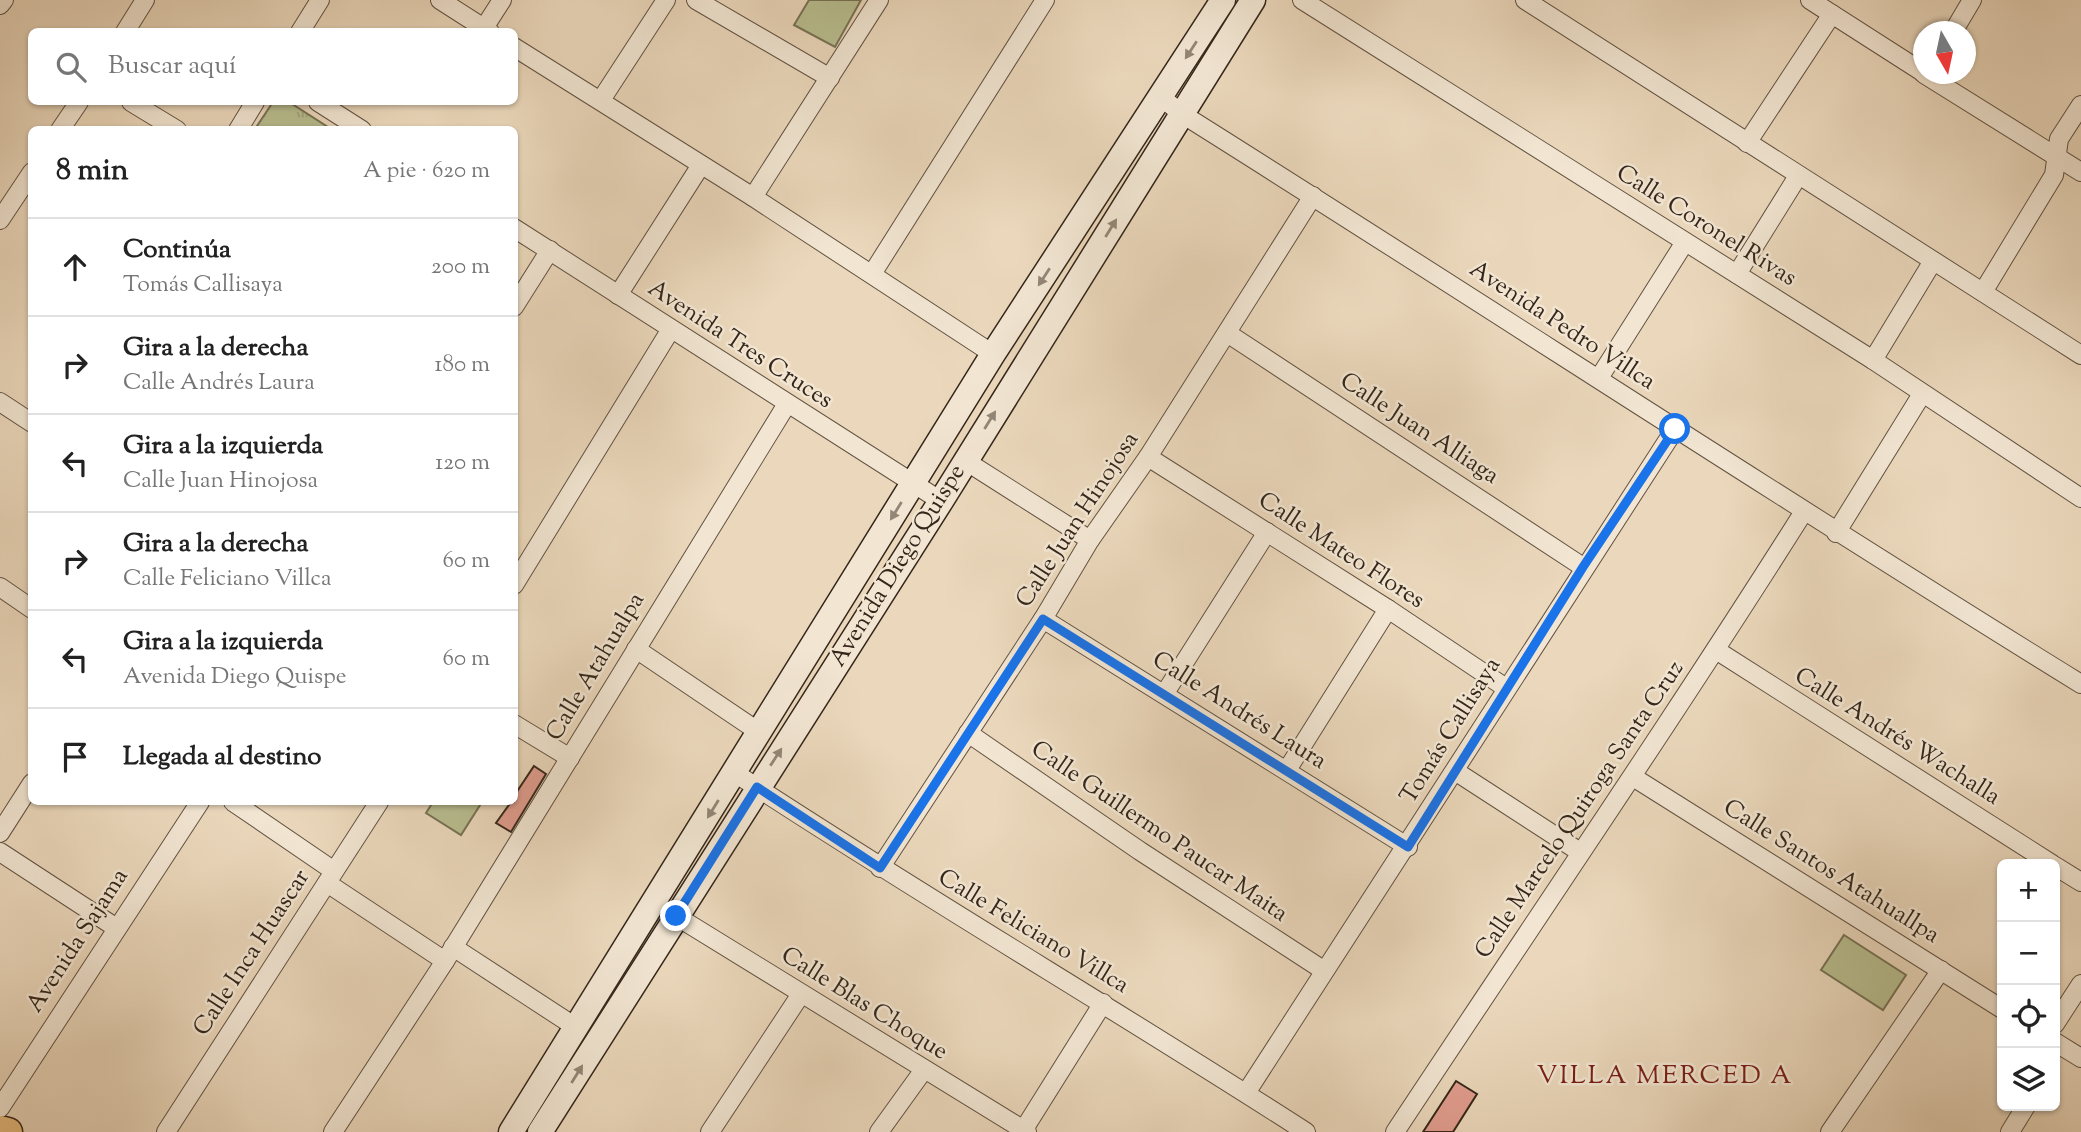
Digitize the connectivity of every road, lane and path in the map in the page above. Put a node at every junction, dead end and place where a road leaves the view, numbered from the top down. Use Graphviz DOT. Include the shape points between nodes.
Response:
graph roads {
  1 [pos="4,0"];
  2 [pos="145,0"];
  3 [pos="320,0"];
  4 [pos="440,0"];
  5 [pos="502,0"];
  6 [pos="666,0"];
  7 [pos="696,0"];
  8 [pos="879,0"];
  9 [pos="1045,0"];
  10 [pos="1302,0"];
  11 [pos="1525,0"];
  12 [pos="1810,0"];
  13 [pos="1972,0"];
  14 [pos="1231,4"];
  15 [pos="0,5"];
  16 [pos="1832,14"];
  17 [pos="1960,21"];
  18 [pos="128,28"];
  19 [pos="302,28"];
  20 [pos="484,28"];
  21 [pos="488,28"];
  22 [pos="518,49"];
  23 [pos="1913,66"];
  24 [pos="830,78"];
  25 [pos="1941,84"];
  26 [pos="1161,97"];
  27 [pos="601,100"];
  28 [pos="77,105"];
  29 [pos="136,105"];
  30 [pos="254,105"];
  31 [pos="323,105"];
  32 [pos="2081,105"];
  33 [pos="1182,114"];
  34 [pos="63,126"];
  35 [pos="170,126"];
  36 [pos="241,126"];
  37 [pos="356,126"];
  38 [pos="1747,143"];
  39 [pos="2055,156"];
  40 [pos="701,166"];
  41 [pos="2081,172"];
  42 [pos="1798,176"];
  43 [pos="28,178"];
  44 [pos="1313,196"];
  45 [pos="753,197"];
  46 [pos="0,220"];
  47 [pos="518,230"];
  48 [pos="1685,242"];
  49 [pos="550,250"];
  50 [pos="1933,261"];
  51 [pos="872,274"];
  52 [pos="1737,274"];
  53 [pos="1983,292"];
  54 [pos="618,295"];
  55 [pos="518,301"];
  56 [pos="671,329"];
  57 [pos="1227,333"];
  58 [pos="993,354"];
  59 [pos="2081,355"];
  60 [pos="1873,360"];
  61 [pos="1599,378"];
  62 [pos="1922,394"];
  63 [pos="0,402"];
  64 [pos="787,404"];
  65 [pos="28,420"];
  66 [pos="1675,429"];
  67 [pos="1148,457"];
  68 [pos="964,460"];
  69 [pos="912,484"];
  70 [pos="2081,498"];
  71 [pos="941,501"];
  72 [pos="1803,513"];
  73 [pos="1267,532"];
  74 [pos="1836,533"];
  75 [pos="1090,540"];
  76 [pos="1583,567"];
  77 [pos="518,577"];
  78 [pos="0,587"];
  79 [pos="28,606"];
  80 [pos="1388,609"];
  81 [pos="1043,619"];
  82 [pos="636,649"];
  83 [pos="1716,650"];
  84 [pos="2081,684"];
  85 [pos="1506,688"];
  86 [pos="1165,694"];
  87 [pos="518,726"];
  88 [pos="759,732"];
  89 [pos="968,733"];
  90 [pos="570,758"];
  91 [pos="1287,770"];
  92 [pos="1455,771"];
  93 [pos="735,773"];
  94 [pos="1633,777"];
  95 [pos="757,787"];
  96 [pos="28,789"];
  97 [pos="198,805"];
  98 [pos="237,805"];
  99 [pos="377,805"];
  100 [pos="0,833"];
  101 [pos="1408,847"];
  102 [pos="0,852"];
  103 [pos="1580,852"];
  104 [pos="2044,859"];
  105 [pos="880,868"];
  106 [pos="2060,868"];
  107 [pos="2079,876"];
  108 [pos="331,877"];
  109 [pos="676,916"];
  110 [pos="115,928"];
  111 [pos="449,954"];
  112 [pos="1323,970"];
  113 [pos="1941,970"];
  114 [pos="2081,984"];
  115 [pos="801,994"];
  116 [pos="1103,1003"];
  117 [pos="1997,1006"];
  118 [pos="2060,1016"];
  119 [pos="577,1028"];
  120 [pos="2060,1051"];
  121 [pos="2081,1058"];
  122 [pos="923,1071"];
  123 [pos="1246,1093"];
  124 [pos="0,1108"];
  125 [pos="2023,1111"];
  126 [pos="0,1130"];
  127 [pos="1026,1131"];
  128 [pos="8,1132"];
  129 [pos="166,1132"];
  130 [pos="333,1132"];
  131 [pos="511,1132"];
  132 [pos="540,1132"];
  133 [pos="710,1132"];
  134 [pos="879,1132"];
  135 [pos="1306,1132"];
  136 [pos="1395,1132"];
  137 [pos="1830,1132"];
  138 [pos="2010,1132"];
  1 -- 15 [label="street"];
  2 -- 18 [label="street"];
  3 -- 19 [label="street"];
  4 -- 20 [label="street"];
  5 -- 21 [label="street"];
  6 -- 27 [label="street"];
  7 -- 24 [label="street"];
  8 -- 24 [label="street"];
  9 -- 51 [label="street"];
  10 -- 48 [label="street, Calle Coronel Rivas"];
  11 -- 38 [label="street"];
  12 -- 16 [label="street"];
  13 -- 17 [label="street"];
  14 -- 26 [label="street, Avenida Diego Quispe, one-way"];
  14 -- 33 [label="street, Avenida Diego Quispe"];
  16 -- 23 [label="street"];
  16 -- 38 [label="street"];
  22 -- 27 [label="street"];
  24 -- 45 [label="street"];
  25 -- 39 [label="street"];
  26 -- 33 [label="street, Avenida Pedro Villca"];
  26 -- 58 [label="street, Avenida Diego Quispe, one-way"];
  27 -- 40 [label="street"];
  28 -- 34 [label="street"];
  29 -- 35 [label="street"];
  30 -- 36 [label="street"];
  31 -- 37 [label="street"];
  32 -- 39 [label="street" via="2059,139"];
  33 -- 44 [label="street, Avenida Pedro Villca"];
  68 -- 33 [label="street, Avenida Diego Quispe, one-way"];
  38 -- 42 [label="street"];
  39 -- 41 [label="street"];
  39 -- 53 [label="street" via="2054,175"];
  40 -- 45 [label="street"];
  40 -- 54 [label="street"];
  42 -- 50 [label="street"];
  42 -- 52 [label="street"];
  43 -- 46 [label="street"];
  44 -- 57 [label="street, Calle Juan Hinojosa"];
  44 -- 61 [label="street, Avenida Pedro Villca"];
  45 -- 51 [label="street"];
  47 -- 49 [label="street, Avenida Tres Cruces"];
  48 -- 52 [label="street, Calle Coronel Rivas"];
  48 -- 61 [label="street"];
  49 -- 54 [label="street, Avenida Tres Cruces"];
  49 -- 55 [label="street"];
  50 -- 53 [label="street"];
  50 -- 60 [label="street"];
  51 -- 58 [label="street"];
  52 -- 60 [label="street, Calle Coronel Rivas"];
  53 -- 59 [label="street"];
  54 -- 56 [label="street, Avenida Tres Cruces"];
  56 -- 64 [label="street, Avenida Tres Cruces"];
  56 -- 77 [label="street"];
  57 -- 67 [label="street, Calle Juan Hinojosa"];
  57 -- 76 [label="street, Calle Juan Alliaga"];
  58 -- 69 [label="street, Avenida Diego Quispe"];
  60 -- 62 [label="street, Calle Coronel Rivas"];
  61 -- 66 [label="street, Avenida Pedro Villca"];
  62 -- 70 [label="street, Calle Coronel Rivas"];
  62 -- 74 [label="street"];
  63 -- 65 [label="street"];
  64 -- 69 [label="street, Avenida Tres Cruces"];
  64 -- 82 [label="street, Calle Atahualpa"];
  66 -- 72 [label="street, Avenida Pedro Villca"];
  66 -- 76 [label="street, Tomás Callisaya"];
  67 -- 73 [label="street, Calle Mateo Flores"];
  67 -- 75 [label="street, Calle Juan Hinojosa"];
  68 -- 71 [label="street, Avenida Diego Quispe"];
  68 -- 75 [label="street"];
  69 -- 71 [label="street, Avenida Tres Cruces"];
  69 -- 88 [label="street, Avenida Diego Quispe, one-way"];
  95 -- 71 [label="street, Avenida Diego Quispe, one-way"];
  72 -- 74 [label="street, Avenida Pedro Villca"];
  72 -- 83 [label="street, Calle Marcelo Quiroga Santa Cruz"];
  73 -- 80 [label="street, Calle Mateo Flores"];
  73 -- 86 [label="street"];
  74 -- 84 [label="street, Avenida Pedro Villca"];
  75 -- 81 [label="street, Calle Juan Hinojosa"];
  76 -- 85 [label="street, Tomás Callisaya"];
  78 -- 79 [label="street"];
  80 -- 85 [label="street, Calle Mateo Flores"];
  80 -- 91 [label="street"];
  81 -- 86 [label="street, Calle Andrés Laura"];
  81 -- 89 [label="street, Calle Juan Hinojosa"];
  82 -- 88 [label="street"];
  82 -- 90 [label="street, Calle Atahualpa"];
  83 -- 94 [label="street, Calle Marcelo Quiroga Santa Cruz"];
  83 -- 104 [label="street, Calle Andrés Wachalla"];
  85 -- 92 [label="street, Tomás Callisaya"];
  86 -- 91 [label="street, Calle Andrés Laura"];
  87 -- 90 [label="street"];
  88 -- 93 [label="street, Avenida Diego Quispe"];
  89 -- 105 [label="street, Calle Juan Hinojosa"];
  89 -- 112 [label="street, Calle Guillermo Paucar Maita"];
  90 -- 111 [label="street, Calle Atahualpa"];
  91 -- 101 [label="street, Calle Andrés Laura"];
  92 -- 101 [label="street, Tomás Callisaya"];
  92 -- 103 [label="street"];
  93 -- 95 [label="street, Calle Feliciano Villca"];
  93 -- 119 [label="street, Avenida Diego Quispe, one-way"];
  94 -- 103 [label="street, Calle Marcelo Quiroga Santa Cruz"];
  94 -- 113 [label="street, Calle Santos Atahuallpa"];
  95 -- 105 [label="street, Calle Feliciano Villca"];
  95 -- 109 [label="street, Avenida Diego Quispe"];
  96 -- 100 [label="street"];
  97 -- 110 [label="street, Avenida Sajama"];
  98 -- 108 [label="street"];
  99 -- 108 [label="street, Calle Inca Huascar"];
  101 -- 112 [label="street, Tomás Callisaya"];
  102 -- 110 [label="street"];
  103 -- 136 [label="street, Calle Marcelo Quiroga Santa Cruz"];
  105 -- 116 [label="street, Calle Feliciano Villca"];
  106 -- 107 [label="street, Calle Andrés Wachalla"];
  108 -- 111 [label="street"];
  108 -- 129 [label="street, Calle Inca Huascar"];
  109 -- 115 [label="street, Calle Blas Choque"];
  132 -- 109 [label="street, Avenida Diego Quispe, one-way"];
  110 -- 124 [label="street, Avenida Sajama"];
  111 -- 119 [label="street"];
  111 -- 130 [label="street, Calle Atahualpa"];
  112 -- 123 [label="street, Tomás Callisaya"];
  113 -- 117 [label="street, Calle Santos Atahuallpa"];
  113 -- 137 [label="street"];
  114 -- 118 [label="street"];
  115 -- 122 [label="street, Calle Blas Choque"];
  115 -- 133 [label="street"];
  116 -- 123 [label="street, Calle Feliciano Villca"];
  116 -- 127 [label="street"];
  119 -- 131 [label="street, Avenida Diego Quispe"];
  120 -- 121 [label="street"];
  122 -- 127 [label="street, Calle Blas Choque"];
  122 -- 134 [label="street"];
  123 -- 135 [label="street, Calle Feliciano Villca"];
  125 -- 138 [label="street"];
  126 -- 128 [label="main road"];
}
